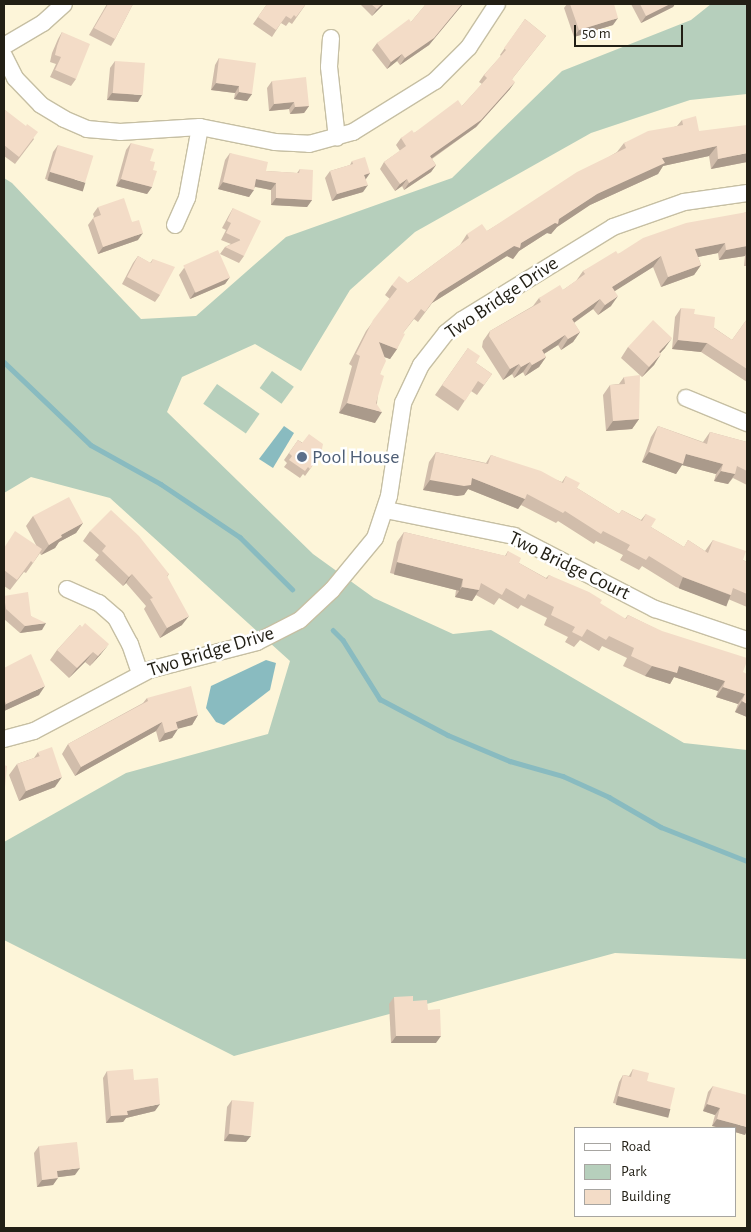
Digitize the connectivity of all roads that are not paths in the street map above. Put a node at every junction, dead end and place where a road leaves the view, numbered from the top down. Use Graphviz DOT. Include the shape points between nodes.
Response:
graph roads {
  1 [pos="64,4"];
  2 [pos="497,4"];
  3 [pos="331,38"];
  4 [pos="4,46"];
  5 [pos="4,56"];
  6 [pos="200,127"];
  7 [pos="337,138"];
  8 [pos="747,193"];
  9 [pos="175,225"];
  10 [pos="686,398"];
  11 [pos="747,423"];
  12 [pos="386,510"];
  13 [pos="67,589"];
  14 [pos="747,640"];
  15 [pos="140,673"];
  16 [pos="4,739"];
  1 -- 4 [label="street" via="43,23"];
  2 -- 7 [label="street" via="469,47 441,75 379,118"];
  3 -- 7 [label="street" via="329,67"];
  5 -- 6 [label="street" via="15,78 31,96 76,125 120,132"];
  6 -- 7 [label="street" via="287,143 309,144"];
  6 -- 9 [label="street" via="187,198"];
  8 -- 12 [label="street, Two Bridge Drive" via="684,202 613,227 446,333 420,365 403,403"];
  10 -- 11 [label="street"];
  12 -- 14 [label="street, Two Bridge Court" via="514,536 655,610"];
  12 -- 15 [label="street, Two Bridge Drive" via="368,548 320,603 289,628 257,642"];
  13 -- 15 [label="street" via="99,603 116,618"];
  15 -- 16 [label="street, Two Bridge Drive" via="34,731"];
}
